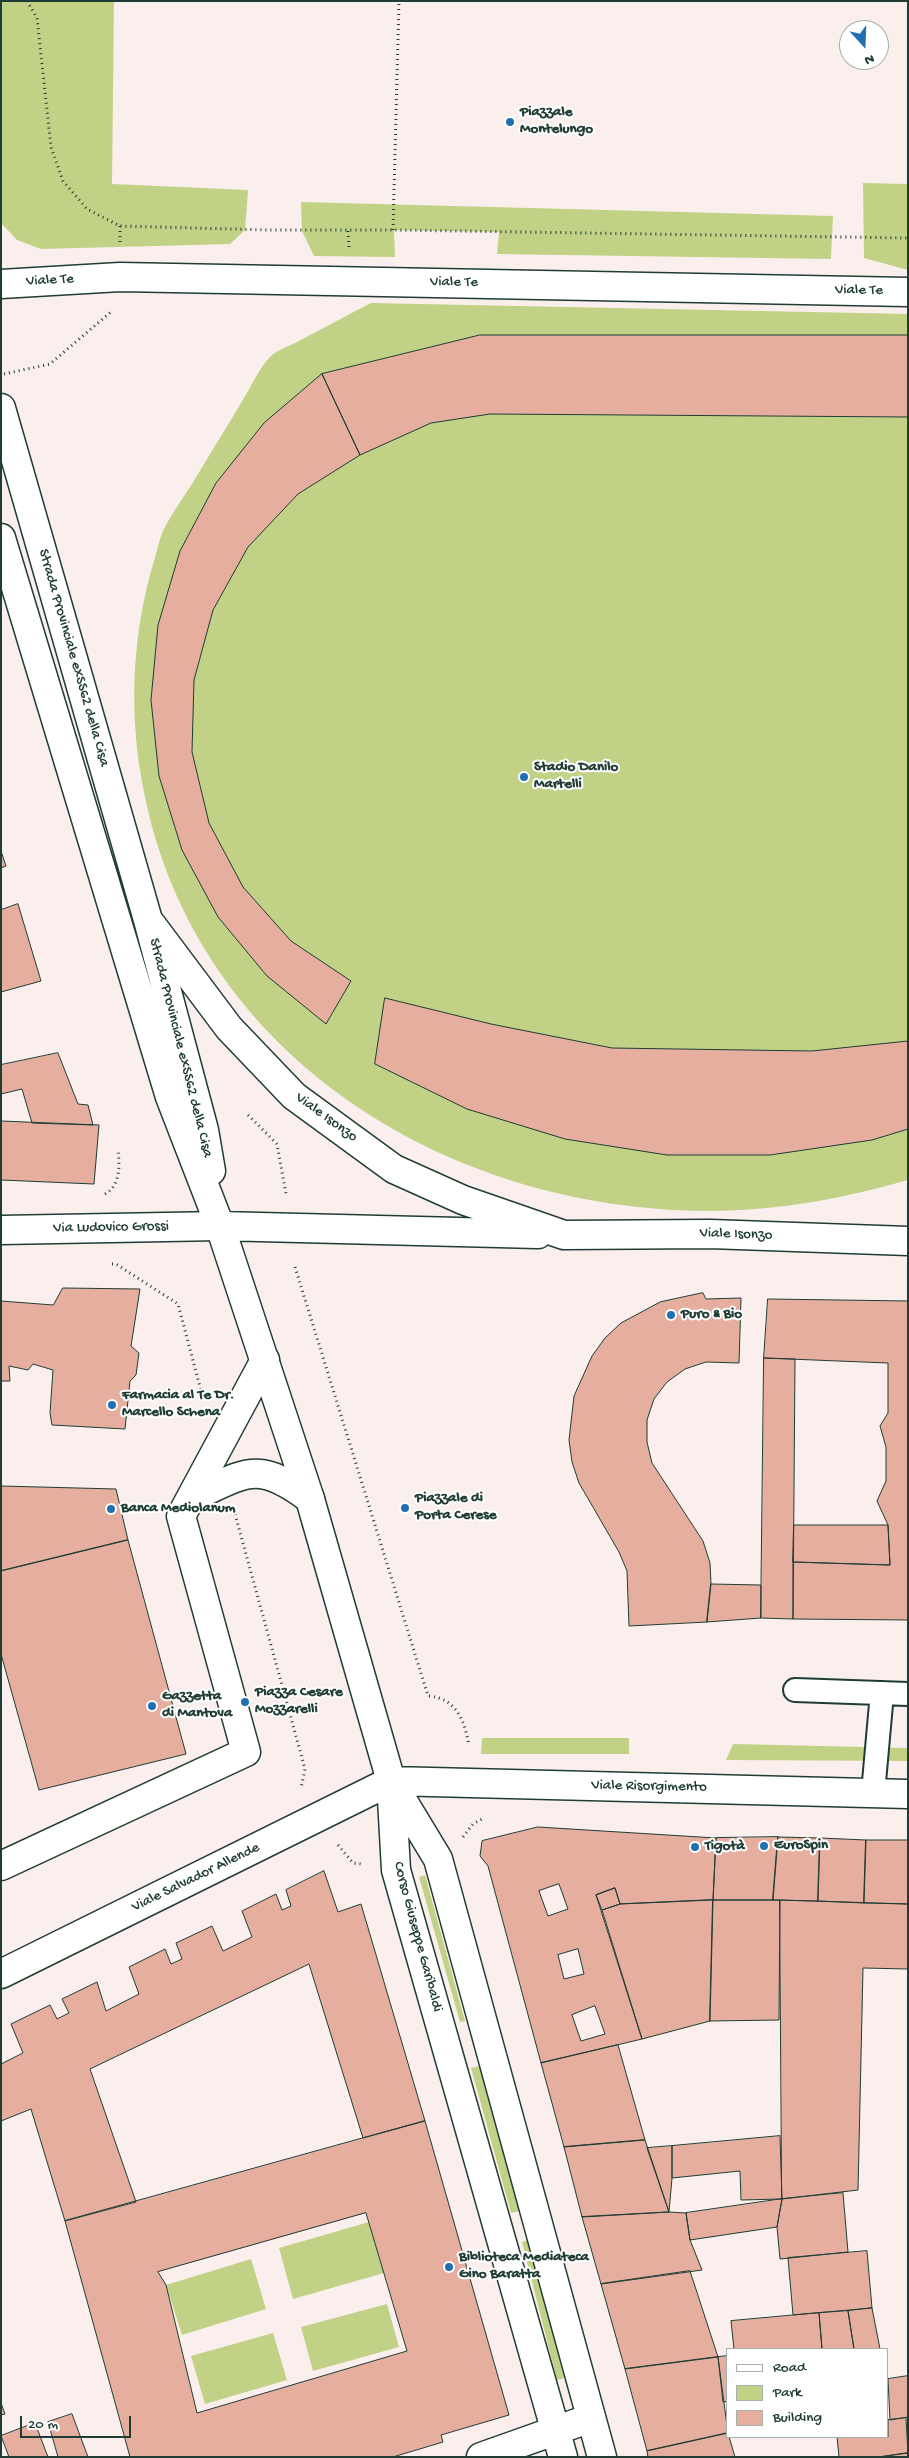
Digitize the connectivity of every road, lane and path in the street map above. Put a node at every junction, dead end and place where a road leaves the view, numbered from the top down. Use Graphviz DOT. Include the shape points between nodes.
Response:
graph roads {
  1 [pos="27,1"];
  2 [pos="399,1"];
  3 [pos="393,230"];
  4 [pos="908,238"];
  5 [pos="1,284"];
  6 [pos="908,292"];
  7 [pos="119,306"];
  8 [pos="1,374"];
  9 [pos="1,408"];
  10 [pos="1,538"];
  11 [pos="148,920"];
  12 [pos="248,1115"];
  13 [pos="118,1151"];
  14 [pos="96,1195"];
  15 [pos="286,1198"];
  16 [pos="220,1226"];
  17 [pos="1,1230"];
  18 [pos="564,1235"];
  19 [pos="908,1241"];
  20 [pos="295,1267"];
  21 [pos="265,1360"];
  22 [pos="193,1497"];
  23 [pos="310,1499"];
  24 [pos="795,1690"];
  25 [pos="882,1693"];
  26 [pos="908,1694"];
  27 [pos="469,1746"];
  28 [pos="391,1781"];
  29 [pos="873,1793"];
  30 [pos="908,1794"];
  31 [pos="1,1866"];
  32 [pos="1,1974"];
  33 [pos="591,2418"];
  34 [pos="555,2430"];
  35 [pos="481,2457"];
  36 [pos="563,2457"];
  37 [pos="602,2457"];
  1 -- 3 [label="path" via="36,18 51,146 63,181 87,209 120,226"];
  2 -- 3 [label="path"];
  3 -- 4 [label="path"];
  5 -- 6 [label="main road, Viale Te" via="120,277"];
  7 -- 8 [label="path" via="50,364"];
  9 -- 11 [label="main road, Strada Provinciale exSS62 della Cisa"];
  10 -- 16 [label="main road, Strada Provinciale exSS62 della Cisa" via="170,1098"];
  11 -- 16 [label="main road, Strada Provinciale exSS62 della Cisa" via="204,1130"];
  11 -- 18 [label="main road, Viale Isonzo" via="229,1028 294,1096 394,1168 463,1200"];
  12 -- 15 [label="path" via="277,1144"];
  13 -- 14 [label="path" via="117,1179 111,1190"];
  16 -- 17 [label="main road, Via Ludovico Grossi"];
  16 -- 18 [label="main road, Viale Isonzo"];
  16 -- 21 [label="main road"];
  18 -- 19 [label="main road, Viale Isonzo" via="710,1234"];
  20 -- 27 [label="path" via="428,1696 449,1702 459,1713 465,1724"];
  21 -- 22 [label="main road"];
  21 -- 23 [label="main road"];
  22 -- 23 [label="main road" via="236,1476 257,1472 290,1483"];
  22 -- 31 [label="main road" via="181,1516 246,1752"];
  23 -- 28 [label="main road"];
  24 -- 25 [label="lane"];
  25 -- 26 [label="lane"];
  25 -- 29 [label="lane"];
  28 -- 29 [label="main road, Viale Risorgimento"];
  28 -- 32 [label="main road, Viale Salvador Allende"];
  28 -- 33 [label="main road" via="438,1859"];
  28 -- 34 [label="main road, Corso Giuseppe Garibaldi" via="396,1870"];
  29 -- 30 [label="main road, Viale Risorgimento"];
  33 -- 34 [label="main road"];
  33 -- 37 [label="main road"];
  34 -- 35 [label="main road"];
  34 -- 36 [label="main road, Corso Giuseppe Garibaldi"];
}
